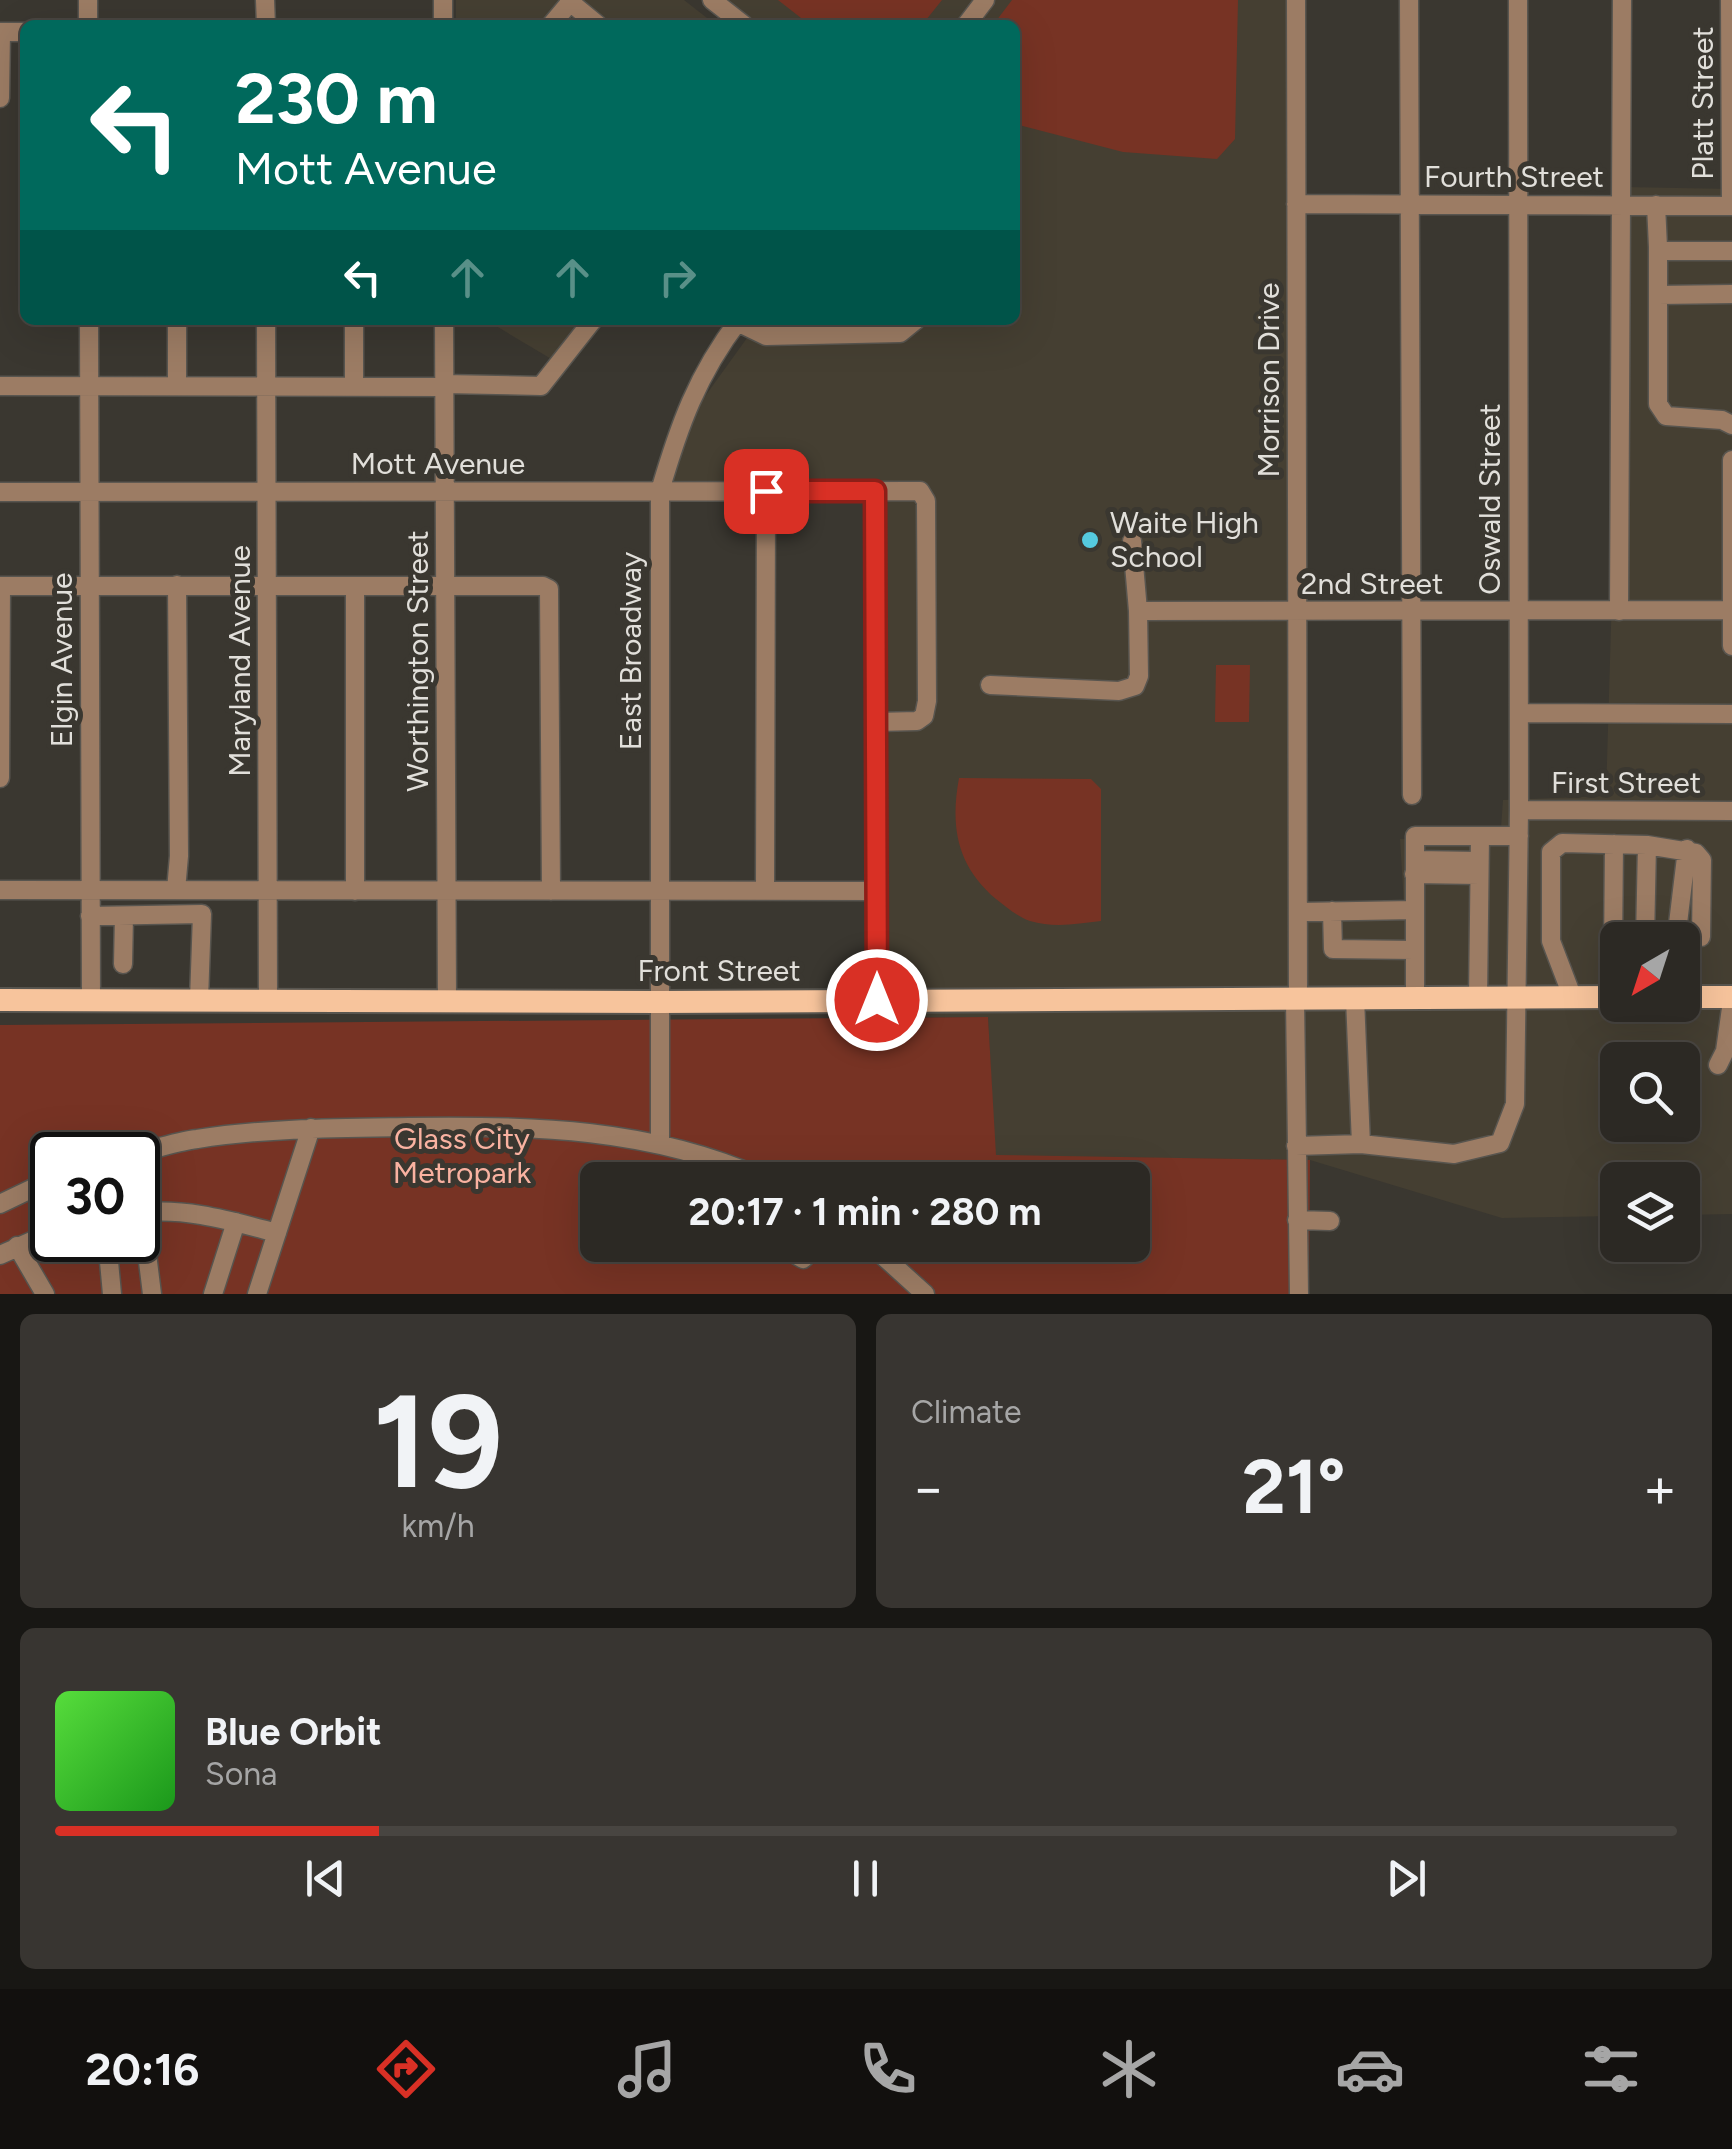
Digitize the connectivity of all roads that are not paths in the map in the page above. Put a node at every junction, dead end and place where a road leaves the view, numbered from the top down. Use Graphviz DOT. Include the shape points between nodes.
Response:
graph roads {
  1 [pos="712,0"];
  2 [pos="985,0"];
  3 [pos="1296,0"];
  4 [pos="1408,0"];
  5 [pos="1518,0"];
  6 [pos="1622,0"];
  7 [pos="1730,0"];
  8 [pos="571,1"];
  9 [pos="592,20"];
  10 [pos="738,20"];
  11 [pos="970,20"];
  12 [pos="0,32"];
  13 [pos="0,98"];
  14 [pos="1296,204"];
  15 [pos="1409,204"];
  16 [pos="1517,204"];
  17 [pos="1622,205"];
  18 [pos="1656,205"];
  19 [pos="1731,206"];
  20 [pos="1658,246"];
  21 [pos="1732,251"];
  22 [pos="1732,294"];
  23 [pos="1658,295"];
  24 [pos="89,325"];
  25 [pos="177,325"];
  26 [pos="266,325"];
  27 [pos="354,325"];
  28 [pos="444,325"];
  29 [pos="589,325"];
  30 [pos="735,325"];
  31 [pos="745,325"];
  32 [pos="796,325"];
  33 [pos="910,325"];
  34 [pos="866,327"];
  35 [pos="788,336"];
  36 [pos="0,386"];
  37 [pos="89,386"];
  38 [pos="177,386"];
  39 [pos="266,386"];
  40 [pos="444,386"];
  41 [pos="354,387"];
  42 [pos="1732,425"];
  43 [pos="1732,460"];
  44 [pos="1732,478"];
  45 [pos="660,491"];
  46 [pos="766,491"];
  47 [pos="875,491"];
  48 [pos="0,492"];
  49 [pos="89,492"];
  50 [pos="266,492"];
  51 [pos="444,492"];
  52 [pos="1132,541"];
  53 [pos="89,584"];
  54 [pos="177,585"];
  55 [pos="0,586"];
  56 [pos="267,586"];
  57 [pos="355,586"];
  58 [pos="445,587"];
  59 [pos="1732,610"];
  60 [pos="1138,611"];
  61 [pos="1518,611"];
  62 [pos="1619,611"];
  63 [pos="1297,612"];
  64 [pos="1410,612"];
  65 [pos="1732,646"];
  66 [pos="990,685"];
  67 [pos="1519,713"];
  68 [pos="1732,714"];
  69 [pos="877,722"];
  70 [pos="0,778"];
  71 [pos="1412,794"];
  72 [pos="1519,810"];
  73 [pos="1732,811"];
  74 [pos="1480,836"];
  75 [pos="1519,836"];
  76 [pos="1614,844"];
  77 [pos="1647,846"];
  78 [pos="1686,850"];
  79 [pos="1414,867"];
  80 [pos="1479,868"];
  81 [pos="0,890"];
  82 [pos="90,890"];
  83 [pos="176,890"];
  84 [pos="268,890"];
  85 [pos="355,890"];
  86 [pos="446,891"];
  87 [pos="552,891"];
  88 [pos="659,891"];
  89 [pos="764,891"];
  90 [pos="877,891"];
  91 [pos="1414,910"];
  92 [pos="1332,911"];
  93 [pos="1300,912"];
  94 [pos="90,916"];
  95 [pos="124,916"];
  96 [pos="1613,922"];
  97 [pos="1645,922"];
  98 [pos="1678,922"];
  99 [pos="1701,938"];
  100 [pos="1414,950"];
  101 [pos="123,964"];
  102 [pos="1415,997"];
  103 [pos="1355,998"];
  104 [pos="1478,998"];
  105 [pos="1516,998"];
  106 [pos="1700,998"];
  107 [pos="1296,999"];
  108 [pos="1732,999"];
  109 [pos="0,1000"];
  110 [pos="91,1000"];
  111 [pos="199,1000"];
  112 [pos="877,1000"];
  113 [pos="1600,1000"];
  114 [pos="446,1001"];
  115 [pos="268,1002"];
  116 [pos="659,1002"];
  117 [pos="1584,1003"];
  118 [pos="1718,1064"];
  119 [pos="311,1128"];
  120 [pos="660,1144"];
  121 [pos="1361,1144"];
  122 [pos="1296,1146"];
  123 [pos="160,1148"];
  124 [pos="718,1162"];
  125 [pos="30,1190"];
  126 [pos="0,1204"];
  127 [pos="160,1210"];
  128 [pos="1297,1220"];
  129 [pos="1330,1221"];
  130 [pos="236,1222"];
  131 [pos="277,1233"];
  132 [pos="30,1241"];
  133 [pos="18,1246"];
  134 [pos="0,1255"];
  135 [pos="108,1262"];
  136 [pos="147,1262"];
  137 [pos="890,1262"];
  138 [pos="45,1294"];
  139 [pos="112,1294"];
  140 [pos="152,1294"];
  141 [pos="213,1294"];
  142 [pos="257,1294"];
  143 [pos="925,1294"];
  144 [pos="1299,1294"];
  1 -- 10 [label="street"];
  2 -- 11 [label="street"];
  3 -- 14 [label="street, Morrison Drive"];
  4 -- 15 [label="street"];
  5 -- 16 [label="street, Oswald Street"];
  6 -- 17 [label="street"];
  7 -- 19 [label="street, Platt Street"];
  8 -- 9 [label="street"];
  12 -- 13 [label="street"];
  14 -- 15 [label="street, Fourth Street"];
  14 -- 63 [label="street, Morrison Drive"];
  15 -- 16 [label="street, Fourth Street"];
  15 -- 64 [label="street"];
  16 -- 17 [label="street, Fourth Street"];
  16 -- 61 [label="street, Oswald Street"];
  17 -- 18 [label="street, Fourth Street"];
  17 -- 62 [label="street"];
  18 -- 19 [label="street, Fourth Street"];
  18 -- 20 [label="street"];
  20 -- 21 [label="street"];
  20 -- 23 [label="street"];
  22 -- 23 [label="street"];
  23 -- 42 [label="street" via="1661,412"];
  24 -- 37 [label="street, Elgin Avenue"];
  25 -- 38 [label="street"];
  26 -- 39 [label="street, Maryland Avenue"];
  27 -- 41 [label="street"];
  28 -- 40 [label="street, Worthington Street"];
  29 -- 40 [label="street" via="541,386"];
  30 -- 45 [label="street, East Broadway" via="697,383"];
  31 -- 35 [label="street" via="766,336"];
  32 -- 35 [label="street"];
  33 -- 34 [label="street" via="900,333"];
  34 -- 35 [label="street"];
  36 -- 37 [label="street"];
  37 -- 38 [label="street"];
  37 -- 49 [label="street, Elgin Avenue"];
  38 -- 39 [label="street"];
  39 -- 41 [label="street"];
  39 -- 50 [label="street, Maryland Avenue"];
  40 -- 41 [label="street"];
  40 -- 51 [label="street, Worthington Street"];
  43 -- 44 [label="street"];
  44 -- 59 [label="street"];
  45 -- 46 [label="street, Mott Avenue"];
  45 -- 51 [label="street, Mott Avenue"];
  45 -- 88 [label="street, East Broadway"];
  46 -- 47 [label="street, Mott Avenue"];
  46 -- 89 [label="street"];
  47 -- 69 [label="street"];
  47 -- 69 [label="street, Mott Avenue" via="920,491 926,501 924,716"];
  48 -- 49 [label="street, Mott Avenue"];
  49 -- 50 [label="street, Mott Avenue"];
  49 -- 53 [label="street, Elgin Avenue"];
  50 -- 51 [label="street, Mott Avenue"];
  50 -- 56 [label="street, Maryland Avenue"];
  51 -- 58 [label="street, Worthington Street"];
  52 -- 60 [label="street"];
  53 -- 54 [label="street"];
  53 -- 55 [label="street"];
  53 -- 82 [label="street, Elgin Avenue"];
  54 -- 56 [label="street"];
  54 -- 83 [label="street"];
  55 -- 70 [label="street"];
  56 -- 57 [label="street"];
  56 -- 84 [label="street, Maryland Avenue"];
  57 -- 58 [label="street"];
  57 -- 85 [label="street"];
  58 -- 86 [label="street, Worthington Street"];
  58 -- 87 [label="street" via="548,589"];
  59 -- 62 [label="street, 2nd Street"];
  59 -- 65 [label="street"];
  60 -- 63 [label="street, 2nd Street"];
  60 -- 66 [label="street" via="1134,686 1119,691"];
  61 -- 62 [label="street, 2nd Street"];
  61 -- 64 [label="street, 2nd Street"];
  61 -- 67 [label="street, Oswald Street"];
  63 -- 64 [label="street, 2nd Street"];
  63 -- 93 [label="street, Morrison Drive"];
  64 -- 71 [label="street"];
  67 -- 68 [label="street"];
  67 -- 72 [label="street, Oswald Street"];
  69 -- 90 [label="street"];
  72 -- 73 [label="street, First Street"];
  72 -- 75 [label="street, Oswald Street"];
  74 -- 75 [label="street"];
  74 -- 79 [label="street" via="1416,836"];
  74 -- 80 [label="street"];
  75 -- 105 [label="street, Oswald Street"];
  76 -- 77 [label="street"];
  76 -- 96 [label="street"];
  76 -- 117 [label="street" via="1562,843 1551,852 1551,942"];
  77 -- 78 [label="street"];
  77 -- 97 [label="street"];
  78 -- 98 [label="street"];
  78 -- 99 [label="street" via="1702,860"];
  79 -- 80 [label="street"];
  79 -- 91 [label="street"];
  80 -- 104 [label="street"];
  81 -- 82 [label="street"];
  82 -- 83 [label="street"];
  82 -- 94 [label="street, Elgin Avenue"];
  83 -- 84 [label="street"];
  84 -- 85 [label="street"];
  84 -- 115 [label="street, Maryland Avenue"];
  85 -- 86 [label="street"];
  86 -- 87 [label="street"];
  86 -- 114 [label="street, Worthington Street"];
  87 -- 88 [label="street"];
  88 -- 89 [label="street"];
  88 -- 116 [label="street, East Broadway"];
  89 -- 90 [label="street"];
  90 -- 112 [label="street"];
  91 -- 92 [label="street"];
  91 -- 100 [label="street"];
  92 -- 93 [label="street"];
  92 -- 100 [label="street" via="1333,949"];
  93 -- 107 [label="street, Morrison Drive"];
  94 -- 95 [label="street"];
  94 -- 110 [label="street, Elgin Avenue"];
  95 -- 101 [label="street"];
  95 -- 111 [label="street" via="202,914"];
  100 -- 102 [label="street"];
  102 -- 103 [label="main road, Front Street"];
  102 -- 104 [label="main road, Front Street"];
  103 -- 107 [label="main road, Front Street"];
  103 -- 121 [label="street"];
  104 -- 105 [label="main road, Front Street"];
  105 -- 117 [label="main road, Front Street"];
  105 -- 121 [label="street, Oswald Street" via="1515,1104 1500,1143 1454,1154"];
  106 -- 108 [label="main road"];
  107 -- 112 [label="main road, Front Street"];
  107 -- 122 [label="street, Morrison Drive"];
  108 -- 118 [label="street"];
  109 -- 110 [label="main road, Front Street"];
  110 -- 111 [label="main road, Front Street"];
  111 -- 115 [label="main road, Front Street"];
  112 -- 116 [label="main road, Front Street"];
  113 -- 117 [label="main road, Front Street"];
  114 -- 115 [label="main road, Front Street"];
  114 -- 116 [label="main road, Front Street"];
  116 -- 120 [label="street, East Broadway"];
  119 -- 120 [label="street" via="501,1126"];
  119 -- 123 [label="street"];
  119 -- 131 [label="street"];
  120 -- 124 [label="street"];
  121 -- 122 [label="street"];
  122 -- 128 [label="street, Morrison Drive"];
  125 -- 126 [label="street"];
  127 -- 130 [label="street"];
  128 -- 129 [label="street"];
  128 -- 144 [label="street, Morrison Drive"];
  130 -- 131 [label="street"];
  130 -- 141 [label="street"];
  131 -- 142 [label="street"];
  132 -- 133 [label="street"];
  133 -- 134 [label="street"];
  133 -- 138 [label="street"];
  135 -- 139 [label="street"];
  136 -- 140 [label="street"];
  137 -- 143 [label="street"];
}
